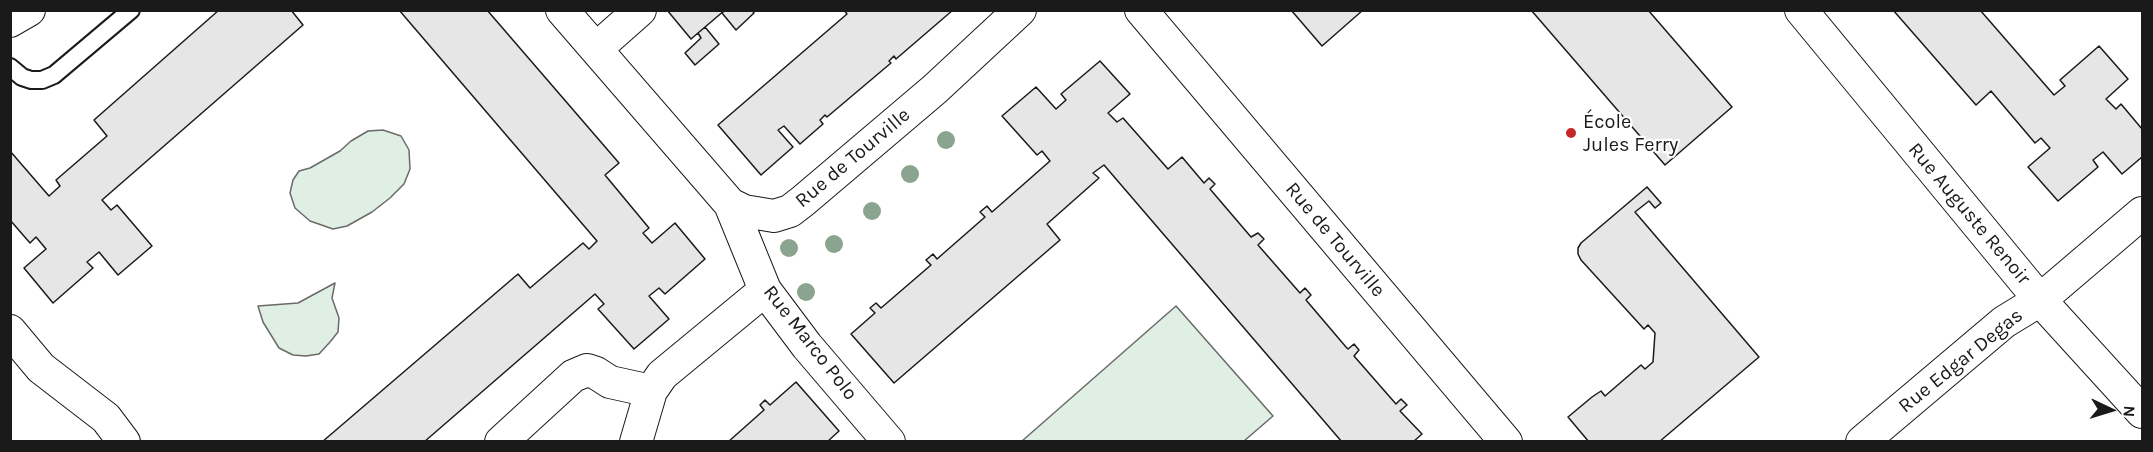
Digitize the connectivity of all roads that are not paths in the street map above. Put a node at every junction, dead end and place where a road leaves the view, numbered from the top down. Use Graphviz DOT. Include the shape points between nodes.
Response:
graph roads {
  1 [pos="29,10"];
  2 [pos="131,10"];
  3 [pos="562,10"];
  4 [pos="640,10"];
  5 [pos="1020,10"];
  6 [pos="1141,10"];
  7 [pos="1801,10"];
  8 [pos="10,21"];
  9 [pos="596,49"];
  10 [pos="10,67"];
  11 [pos="730,204"];
  12 [pos="2142,213"];
  13 [pos="765,290"];
  14 [pos="2040,300"];
  15 [pos="10,331"];
  16 [pos="651,391"];
  17 [pos="2142,412"];
  18 [pos="124,441"];
  19 [pos="501,441"];
  20 [pos="636,441"];
  21 [pos="889,441"];
  22 [pos="1506,441"];
  23 [pos="1862,441"];
  1 -- 8 [label="street"];
  2 -- 10 [label="lane" via="54,75 31,80 22,78"];
  3 -- 9 [label="street, Rue de Tourville"];
  4 -- 9 [label="street"];
  5 -- 11 [label="street, Rue de Tourville" via="935,89 790,211 760,215"];
  6 -- 22 [label="street, Rue de Tourville"];
  7 -- 14 [label="street, Rue Auguste Renoir"];
  9 -- 11 [label="street, Rue de Tourville"];
  11 -- 13 [label="street, Rue Marco Polo"];
  12 -- 14 [label="street, Rue Edgar Degas"];
  13 -- 16 [label="street" via="662,375"];
  13 -- 21 [label="street, Rue Marco Polo" via="807,346"];
  14 -- 17 [label="street, Rue Auguste Renoir"];
  14 -- 23 [label="street, Rue Edgar Degas" via="2004,322"];
  15 -- 18 [label="street" via="41,368 106,418"];
  16 -- 19 [label="street" via="610,382 587,370 573,376"];
  16 -- 20 [label="street"];
}
